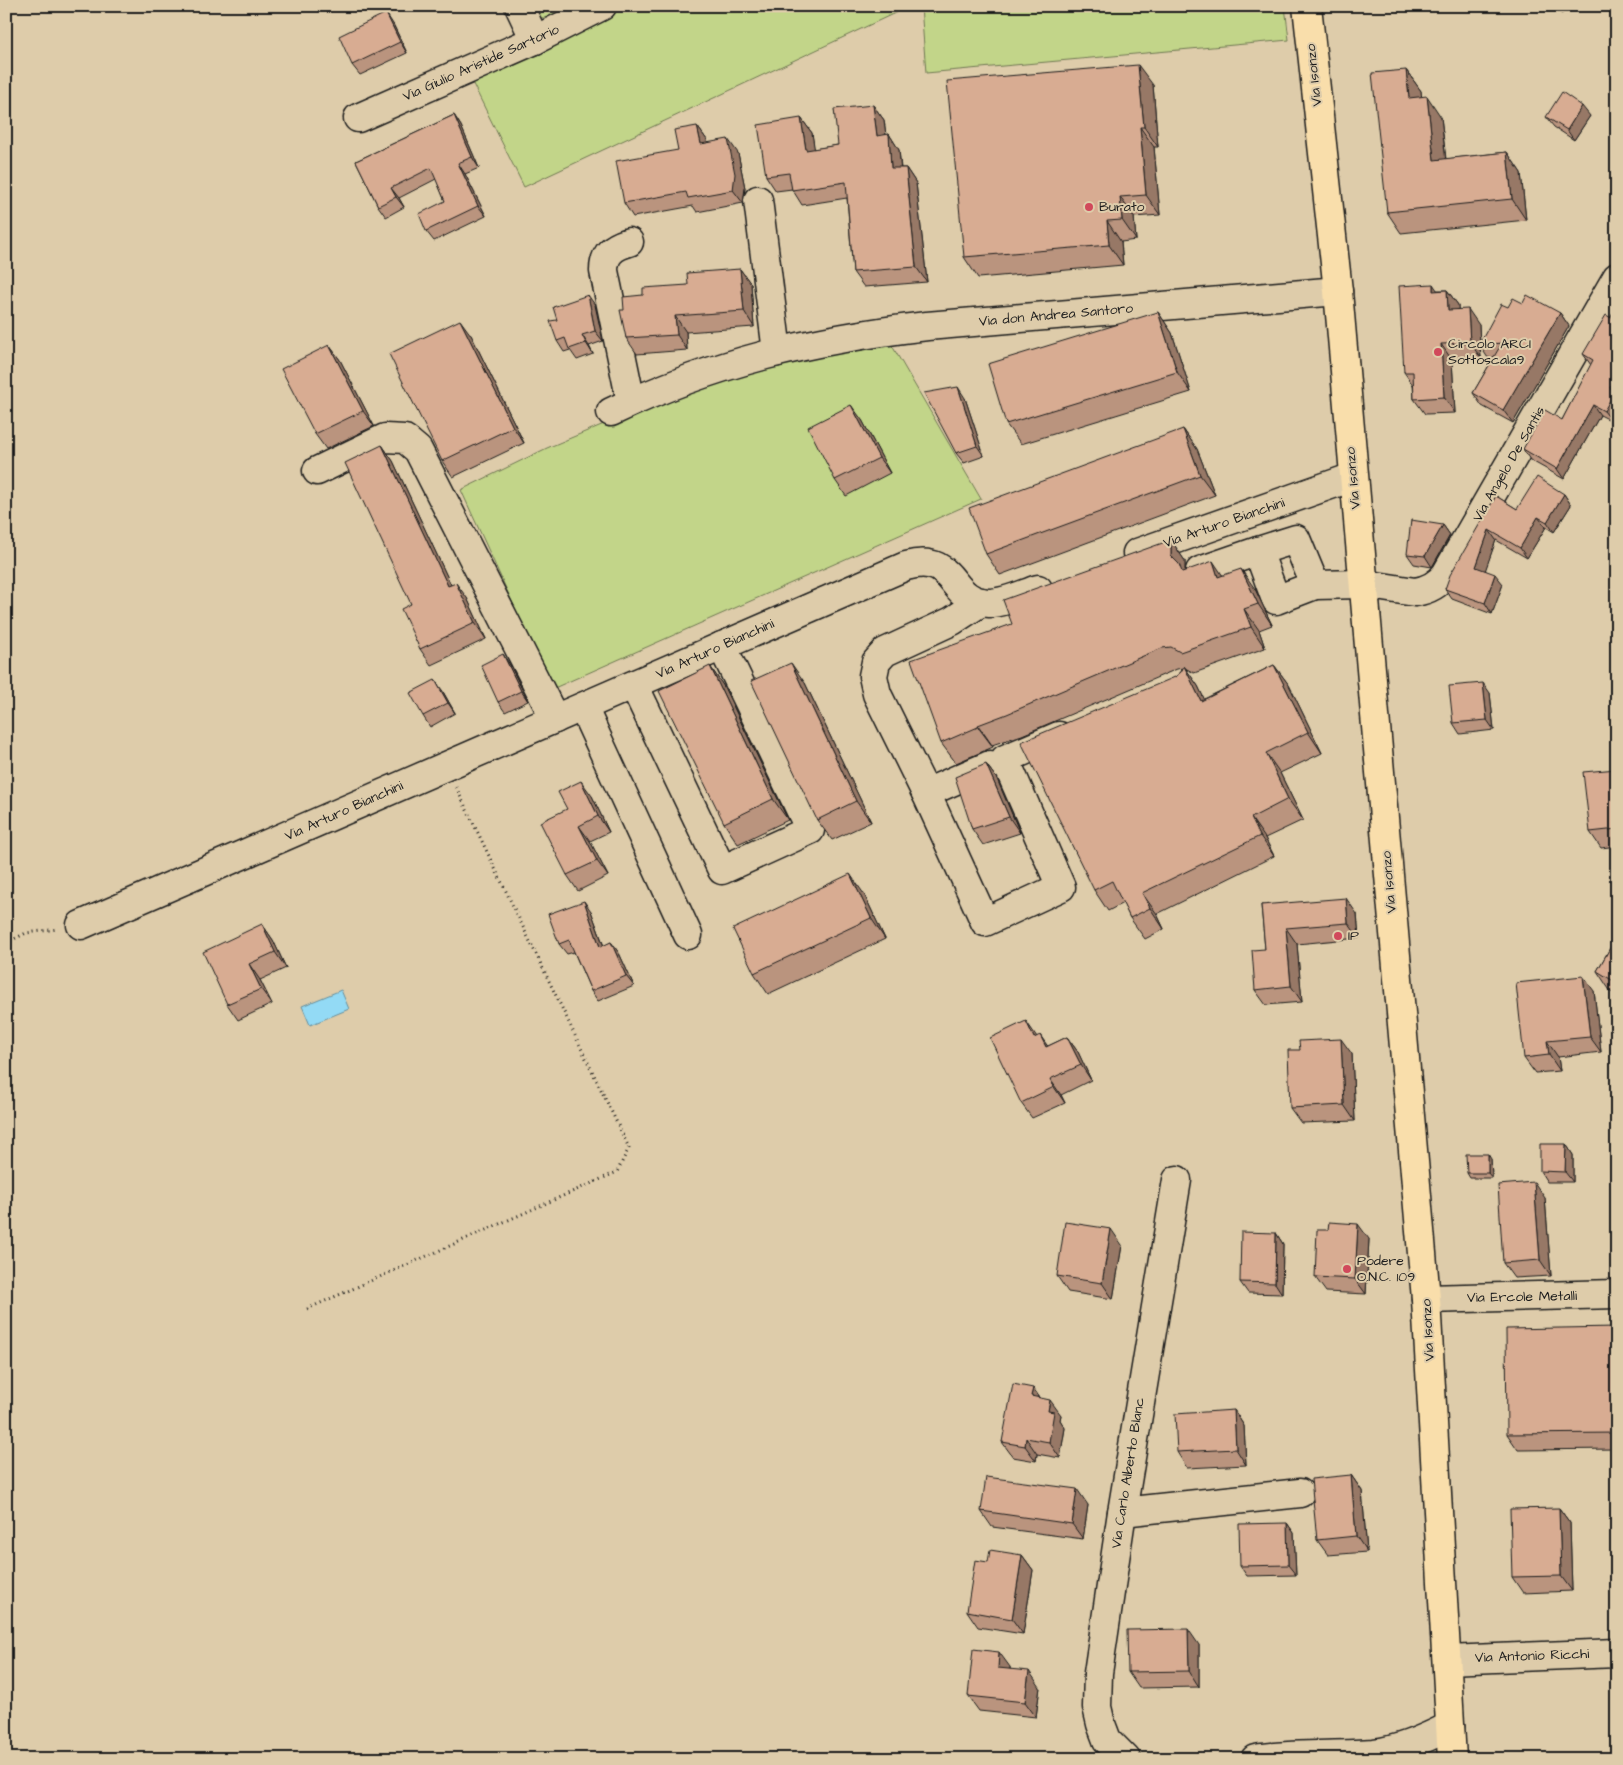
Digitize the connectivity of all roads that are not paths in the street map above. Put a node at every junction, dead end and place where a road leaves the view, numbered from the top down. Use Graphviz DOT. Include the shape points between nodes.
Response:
graph roads {
  1 [pos="519,6"];
  2 [pos="602,6"];
  3 [pos="1307,6"];
  4 [pos="535,40"];
  5 [pos="358,118"];
  6 [pos="758,200"];
  7 [pos="629,242"];
  8 [pos="1617,277"];
  9 [pos="1338,291"];
  10 [pos="777,352"];
  11 [pos="317,471"];
  12 [pos="1353,477"];
  13 [pos="1258,551"];
  14 [pos="1112,562"];
  15 [pos="1200,571"];
  16 [pos="1066,579"];
  17 [pos="1363,584"];
  18 [pos="1315,585"];
  19 [pos="981,602"];
  20 [pos="722,646"];
  21 [pos="634,685"];
  22 [pos="583,707"];
  23 [pos="555,719"];
  24 [pos="1086,725"];
  25 [pos="1005,759"];
  26 [pos="926,793"];
  27 [pos="81,925"];
  28 [pos="688,936"];
  29 [pos="1177,1180"];
  30 [pos="1617,1294"];
  31 [pos="1426,1299"];
  32 [pos="1300,1493"];
  33 [pos="1122,1512"];
  34 [pos="1617,1653"];
  35 [pos="1447,1660"];
  36 [pos="1450,1726"];
  37 [pos="1385,1756"];
  38 [pos="1126,1759"];
  39 [pos="1256,1759"];
  40 [pos="1452,1759"];
  1 -- 4 [label="street"];
  2 -- 4 [label="street, Via Giulio Aristide Sartorio"];
  3 -- 9 [label="main road, Via Isonzo"];
  4 -- 5 [label="street, Via Giulio Aristide Sartorio"];
  6 -- 10 [label="street"];
  7 -- 10 [label="street, Via don Andrea Santoro" via="611,250 604,272 621,407 711,369"];
  8 -- 17 [label="street, Via Angelo De Santis" via="1442,579 1415,592"];
  9 -- 10 [label="street, Via don Andrea Santoro" via="918,327"];
  9 -- 12 [label="main road, Via Isonzo"];
  11 -- 23 [label="street" via="385,438 405,439 418,450"];
  12 -- 14 [label="street, Via Arturo Bianchini"];
  12 -- 17 [label="main road, Via Isonzo"];
  13 -- 15 [label="street"];
  13 -- 18 [label="street" via="1296,539"];
  13 -- 18 [label="street, Via Angelo De Santis" via="1276,600"];
  16 -- 19 [label="street" via="998,602"];
  17 -- 18 [label="street, Via Angelo De Santis"];
  17 -- 31 [label="main road, Via Isonzo"];
  19 -- 20 [label="street, Via Arturo Bianchini" via="965,596 942,569 928,563 913,564"];
  19 -- 26 [label="street" via="952,621 885,652 873,668 877,694"];
  20 -- 21 [label="street, Via Arturo Bianchini"];
  20 -- 21 [label="street" via="810,830 722,870"];
  21 -- 22 [label="street, Via Arturo Bianchini"];
  22 -- 23 [label="street, Via Arturo Bianchini"];
  22 -- 28 [label="street"];
  23 -- 27 [label="street, Via Arturo Bianchini"];
  24 -- 25 [label="street"];
  25 -- 26 [label="street"];
  25 -- 26 [label="street" via="1060,888 985,922"];
  29 -- 33 [label="street, Via Carlo Alberto Blanc"];
  30 -- 31 [label="street, Via Ercole Metalli"];
  31 -- 35 [label="main road, Via Isonzo"];
  32 -- 33 [label="street"];
  33 -- 38 [label="street, Via Carlo Alberto Blanc" via="1098,1673 1096,1707 1108,1740"];
  34 -- 35 [label="street, Via Antonio Ricchi"];
  35 -- 36 [label="main road, Via Isonzo"];
  36 -- 37 [label="street"];
  36 -- 40 [label="main road, Via Isonzo"];
  37 -- 39 [label="street" via="1325,1753"];
}
